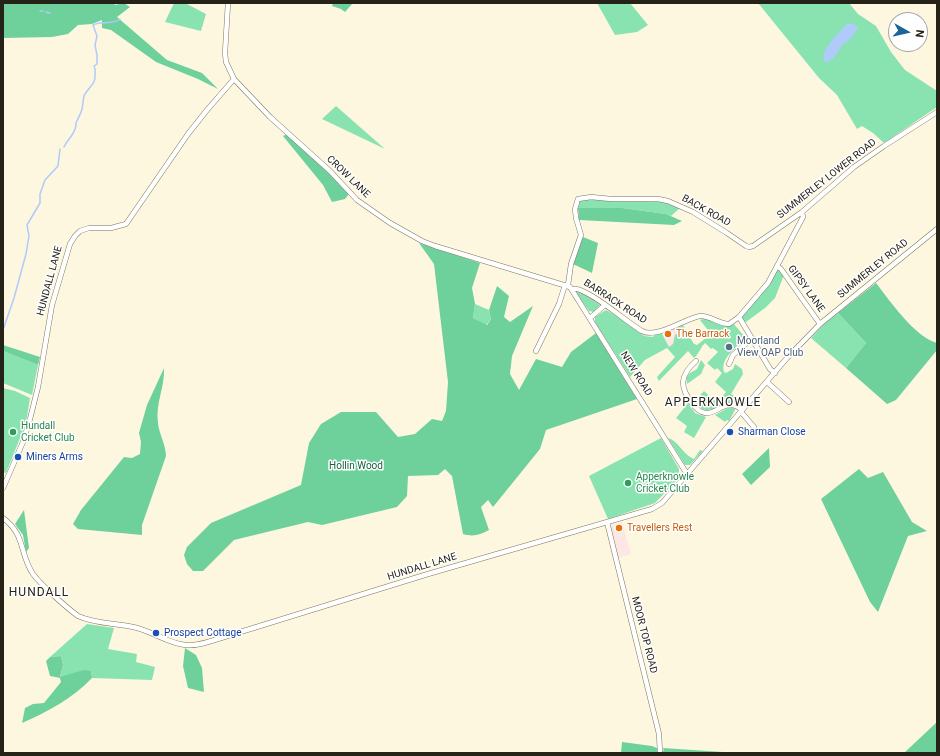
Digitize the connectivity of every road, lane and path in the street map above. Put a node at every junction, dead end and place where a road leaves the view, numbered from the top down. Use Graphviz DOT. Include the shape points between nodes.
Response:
graph roads {
  1 [pos="228,3"];
  2 [pos="234,79"];
  3 [pos="937,112"];
  4 [pos="802,212"];
  5 [pos="937,229"];
  6 [pos="749,247"];
  7 [pos="777,266"];
  8 [pos="568,286"];
  9 [pos="605,305"];
  10 [pos="739,317"];
  11 [pos="590,318"];
  12 [pos="820,324"];
  13 [pos="752,338"];
  14 [pos="536,351"];
  15 [pos="695,364"];
  16 [pos="729,364"];
  17 [pos="775,373"];
  18 [pos="767,382"];
  19 [pos="789,402"];
  20 [pos="742,411"];
  21 [pos="754,427"];
  22 [pos="687,474"];
  23 [pos="3,488"];
  24 [pos="3,518"];
  25 [pos="607,522"];
  26 [pos="660,753"];
  1 -- 2 [label="street, CROW LANE" via="225,53 229,72"];
  2 -- 8 [label="street, CROW LANE" via="352,196 390,223 435,246"];
  2 -- 23 [label="street, HUNDALL LANE" via="188,134 126,224 80,231 70,244 52,304 38,388 30,419"];
  3 -- 4 [label="street, SUMMERLEY LOWER ROAD" via="854,167"];
  4 -- 6 [label="street, SUMMERLEY LOWER ROAD"];
  4 -- 7 [label="street" via="803,217"];
  5 -- 12 [label="street, SUMMERLEY ROAD"];
  6 -- 8 [label="street, BACK ROAD" via="693,212 668,201 591,197 578,199 575,209 581,235 571,264"];
  7 -- 10 [label="street" via="768,283"];
  7 -- 12 [label="street, GIPSY LANE"];
  8 -- 9 [label="street, BARRACK ROAD" via="583,291"];
  8 -- 11 [label="street, NEW ROAD"];
  8 -- 14 [label="street"];
  9 -- 10 [label="street, BARRACK ROAD" via="650,334 701,316 725,324"];
  9 -- 11 [label="street"];
  10 -- 13 [label="street"];
  11 -- 22 [label="street, NEW ROAD"];
  12 -- 17 [label="street, HUNDALL LANE"];
  13 -- 16 [label="street" via="733,355"];
  13 -- 17 [label="street"];
  15 -- 20 [label="street" via="687,371 683,383 687,396 696,410 708,414 731,405"];
  17 -- 18 [label="street, HUNDALL LANE"];
  18 -- 19 [label="street"];
  18 -- 20 [label="street, HUNDALL LANE"];
  20 -- 21 [label="street"];
  20 -- 22 [label="street, HUNDALL LANE"];
  22 -- 25 [label="street, HUNDALL LANE" via="656,507"];
  24 -- 25 [label="street, HUNDALL LANE" via="18,533 33,574 78,616 106,624 134,627 181,644 192,645"];
  25 -- 26 [label="street, MOOR TOP ROAD" via="659,734"];
}
